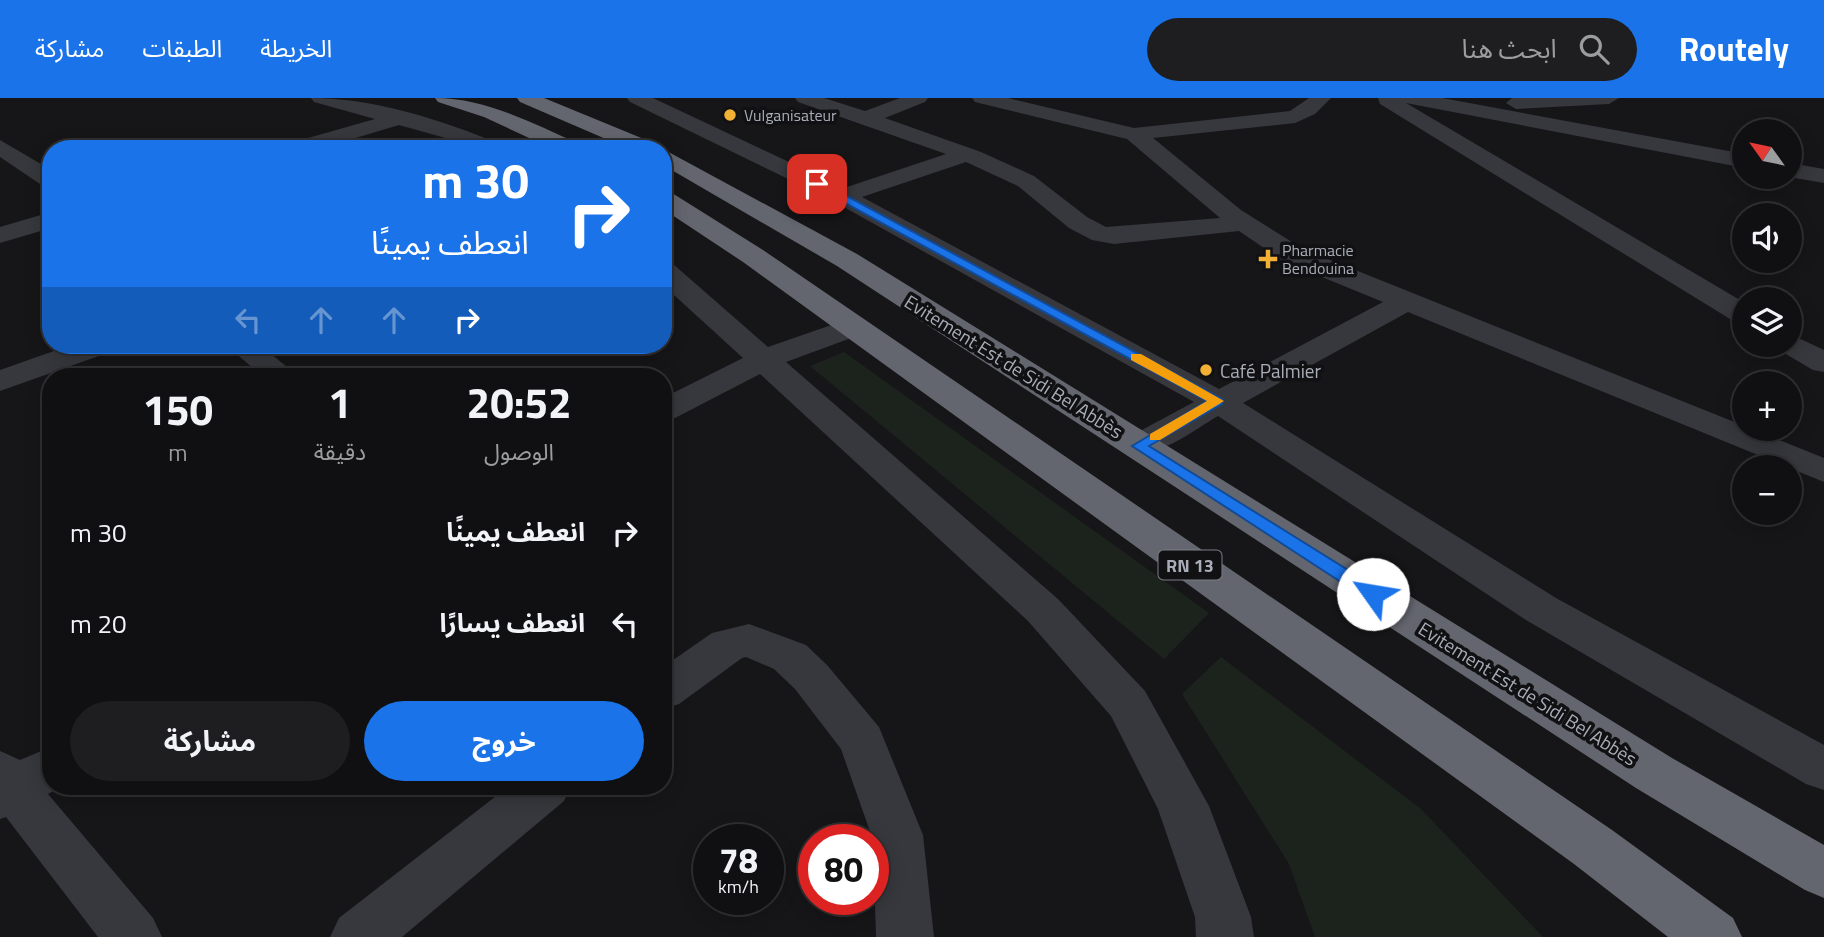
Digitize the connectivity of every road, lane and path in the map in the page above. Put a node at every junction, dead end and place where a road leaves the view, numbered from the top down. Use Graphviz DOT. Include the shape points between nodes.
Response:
graph roads {
  1 [pos="321,98"];
  2 [pos="637,98"];
  3 [pos="806,98"];
  4 [pos="918,98"];
  5 [pos="982,98"];
  6 [pos="1321,98"];
  7 [pos="1608,98"];
  8 [pos="536,99"];
  9 [pos="1390,99"];
  10 [pos="451,100"];
  11 [pos="1456,107"];
  12 [pos="1179,111"];
  13 [pos="397,119"];
  14 [pos="864,119"];
  15 [pos="1142,133"];
  16 [pos="326,140"];
  17 [pos="471,140"];
  18 [pos="550,140"];
  19 [pos="628,140"];
  20 [pos="0,147"];
  21 [pos="965,155"];
  22 [pos="1732,159"];
  23 [pos="672,161"];
  24 [pos="1802,172"];
  25 [pos="42,175"];
  26 [pos="1824,176"];
  27 [pos="842,196"];
  28 [pos="672,204"];
  29 [pos="42,223"];
  30 [pos="1243,223"];
  31 [pos="0,235"];
  32 [pos="672,278"];
  33 [pos="1405,302"];
  34 [pos="1732,308"];
  35 [pos="851,328"];
  36 [pos="1802,350"];
  37 [pos="74,354"];
  38 [pos="264,354"];
  39 [pos="763,360"];
  40 [pos="1824,363"];
  41 [pos="275,368"];
  42 [pos="0,381"];
  43 [pos="1217,401"];
  44 [pos="672,406"];
  45 [pos="1139,446"];
  46 [pos="1824,471"];
  47 [pos="672,685"];
  48 [pos="1824,769"];
  49 [pos="16,781"];
  50 [pos="535,795"];
  51 [pos="1824,873"];
  52 [pos="133,937"];
  53 [pos="359,937"];
  54 [pos="905,937"];
  55 [pos="1225,937"];
  56 [pos="1713,937"];
  1 -- 13 [label="street"];
  2 -- 27 [label="street"];
  3 -- 14 [label="street"];
  4 -- 14 [label="street"];
  5 -- 15 [label="street"];
  6 -- 15 [label="street" via="1295,117"];
  7 -- 11 [label="street"];
  8 -- 19 [label="highway"];
  9 -- 11 [label="street"];
  9 -- 34 [label="street"];
  10 -- 13 [label="street"];
  10 -- 18 [label="highway"];
  11 -- 22 [label="street"];
  12 -- 15 [label="street"];
  13 -- 16 [label="street"];
  13 -- 17 [label="street"];
  14 -- 21 [label="street"];
  15 -- 30 [label="street"];
  20 -- 25 [label="street"];
  21 -- 27 [label="street"];
  21 -- 30 [label="street" via="1035,186 1080,226 1096,234"];
  23 -- 45 [label="highway, Evitement Est de Sidi Bel Abbès" via="847,260"];
  24 -- 26 [label="street"];
  27 -- 43 [label="street"];
  28 -- 35 [label="highway, RN 13"];
  29 -- 31 [label="street"];
  30 -- 33 [label="street" via="1293,255"];
  32 -- 39 [label="street"];
  33 -- 43 [label="street"];
  33 -- 46 [label="street"];
  35 -- 39 [label="street"];
  35 -- 56 [label="highway, RN 13" via="1594,846"];
  36 -- 40 [label="street"];
  37 -- 42 [label="street"];
  38 -- 41 [label="street"];
  39 -- 44 [label="street"];
  39 -- 55 [label="street" via="1043,610 1128,705 1183,806 1223,917"];
  43 -- 45 [label="street"];
  43 -- 48 [label="street" via="1541,609"];
  45 -- 51 [label="highway, Evitement Est de Sidi Bel Abbès" via="1654,773"];
  47 -- 54 [label="street" via="728,645 749,640 790,657 811,677 862,741 897,835"];
  49 -- 52 [label="street"];
  50 -- 53 [label="street"];
}
